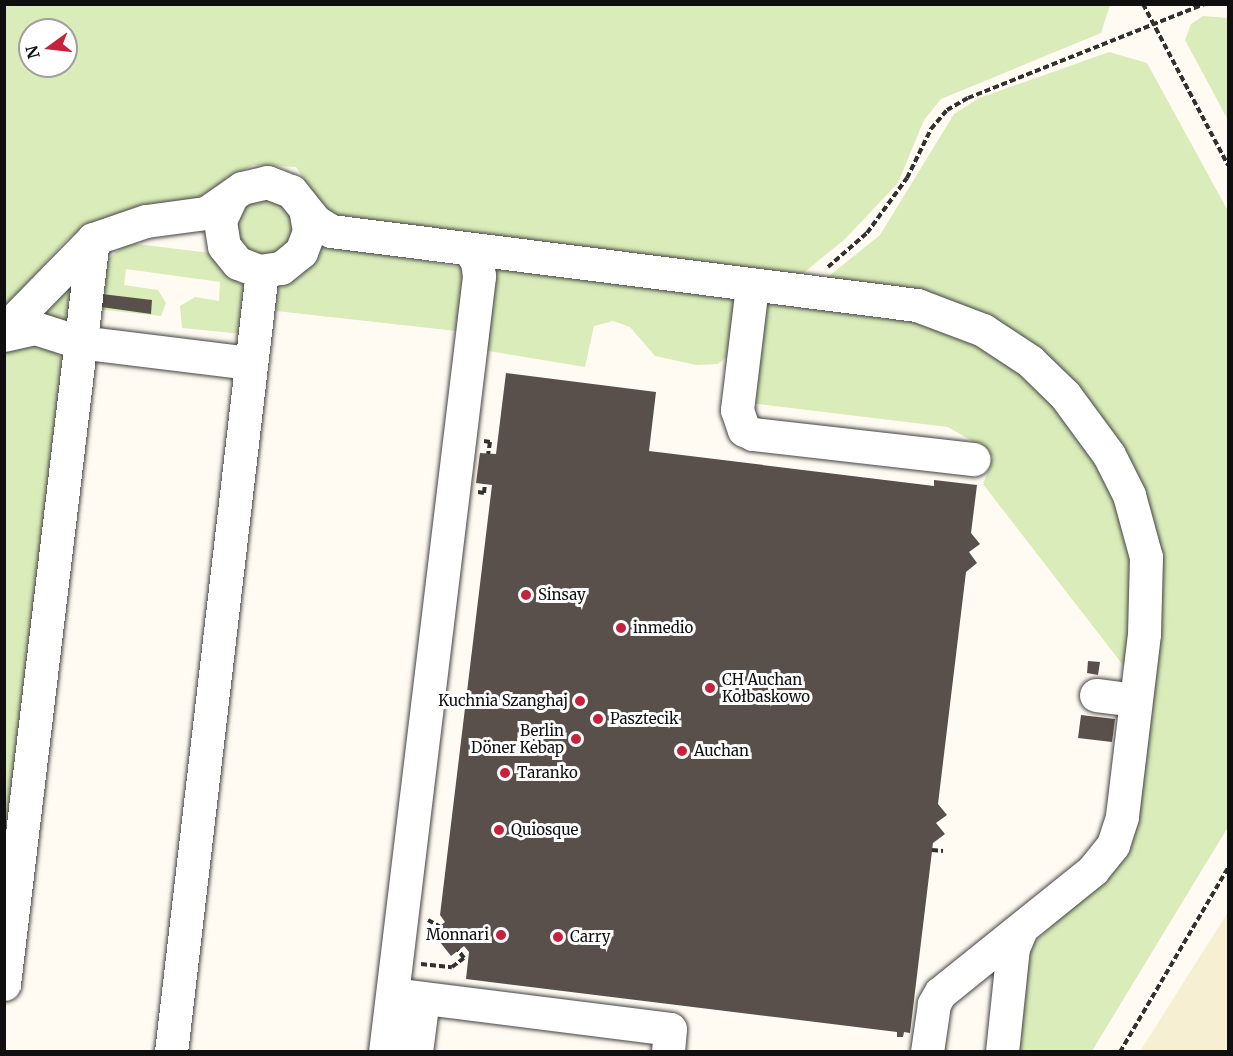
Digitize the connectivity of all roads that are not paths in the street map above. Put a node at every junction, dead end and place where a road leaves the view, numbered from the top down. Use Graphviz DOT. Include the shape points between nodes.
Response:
graph roads {
  1 [pos="231,197"];
  2 [pos="305,209"];
  3 [pos="131,228"];
  4 [pos="93,238"];
  5 [pos="225,250"];
  6 [pos="470,251"];
  7 [pos="262,271"];
  8 [pos="752,286"];
  9 [pos="4,330"];
  10 [pos="4,335"];
  11 [pos="79,342"];
  12 [pos="251,363"];
  13 [pos="974,459"];
  14 [pos="1096,695"];
  15 [pos="1135,700"];
  16 [pos="1021,929"];
  17 [pos="4,984"];
  18 [pos="408,996"];
  19 [pos="669,1040"];
  20 [pos="171,1052"];
  21 [pos="386,1052"];
  22 [pos="416,1052"];
  23 [pos="927,1052"];
  24 [pos="1002,1052"];
  1 -- 2 [label="lane" via="249,185 271,182 291,191"];
  1 -- 3 [label="lane" via="206,213 146,221"];
  1 -- 5 [label="lane" via="220,220"];
  2 -- 6 [label="lane" via="331,231"];
  2 -- 7 [label="lane" via="309,231 301,252 284,266"];
  3 -- 4 [label="lane"];
  3 -- 5 [label="lane" via="151,235 213,241"];
  4 -- 9 [label="lane"];
  4 -- 11 [label="lane"];
  5 -- 7 [label="lane" via="241,265"];
  6 -- 8 [label="lane"];
  6 -- 18 [label="lane" via="477,261 479,276"];
  7 -- 12 [label="lane"];
  8 -- 13 [label="lane" via="737,410 744,430"];
  8 -- 15 [label="lane" via="917,305 959,318 1030,361 1081,415 1126,488 1146,557 1145,623"];
  10 -- 11 [label="lane" via="35,328"];
  11 -- 12 [label="lane"];
  11 -- 17 [label="lane"];
  12 -- 20 [label="lane"];
  14 -- 15 [label="lane"];
  15 -- 16 [label="lane" via="1122,817 1113,845 1093,870"];
  16 -- 23 [label="lane" via="940,993 934,1004"];
  16 -- 24 [label="lane" via="1013,948"];
  18 -- 19 [label="lane"];
  18 -- 21 [label="lane"];
  18 -- 22 [label="lane"];
}
